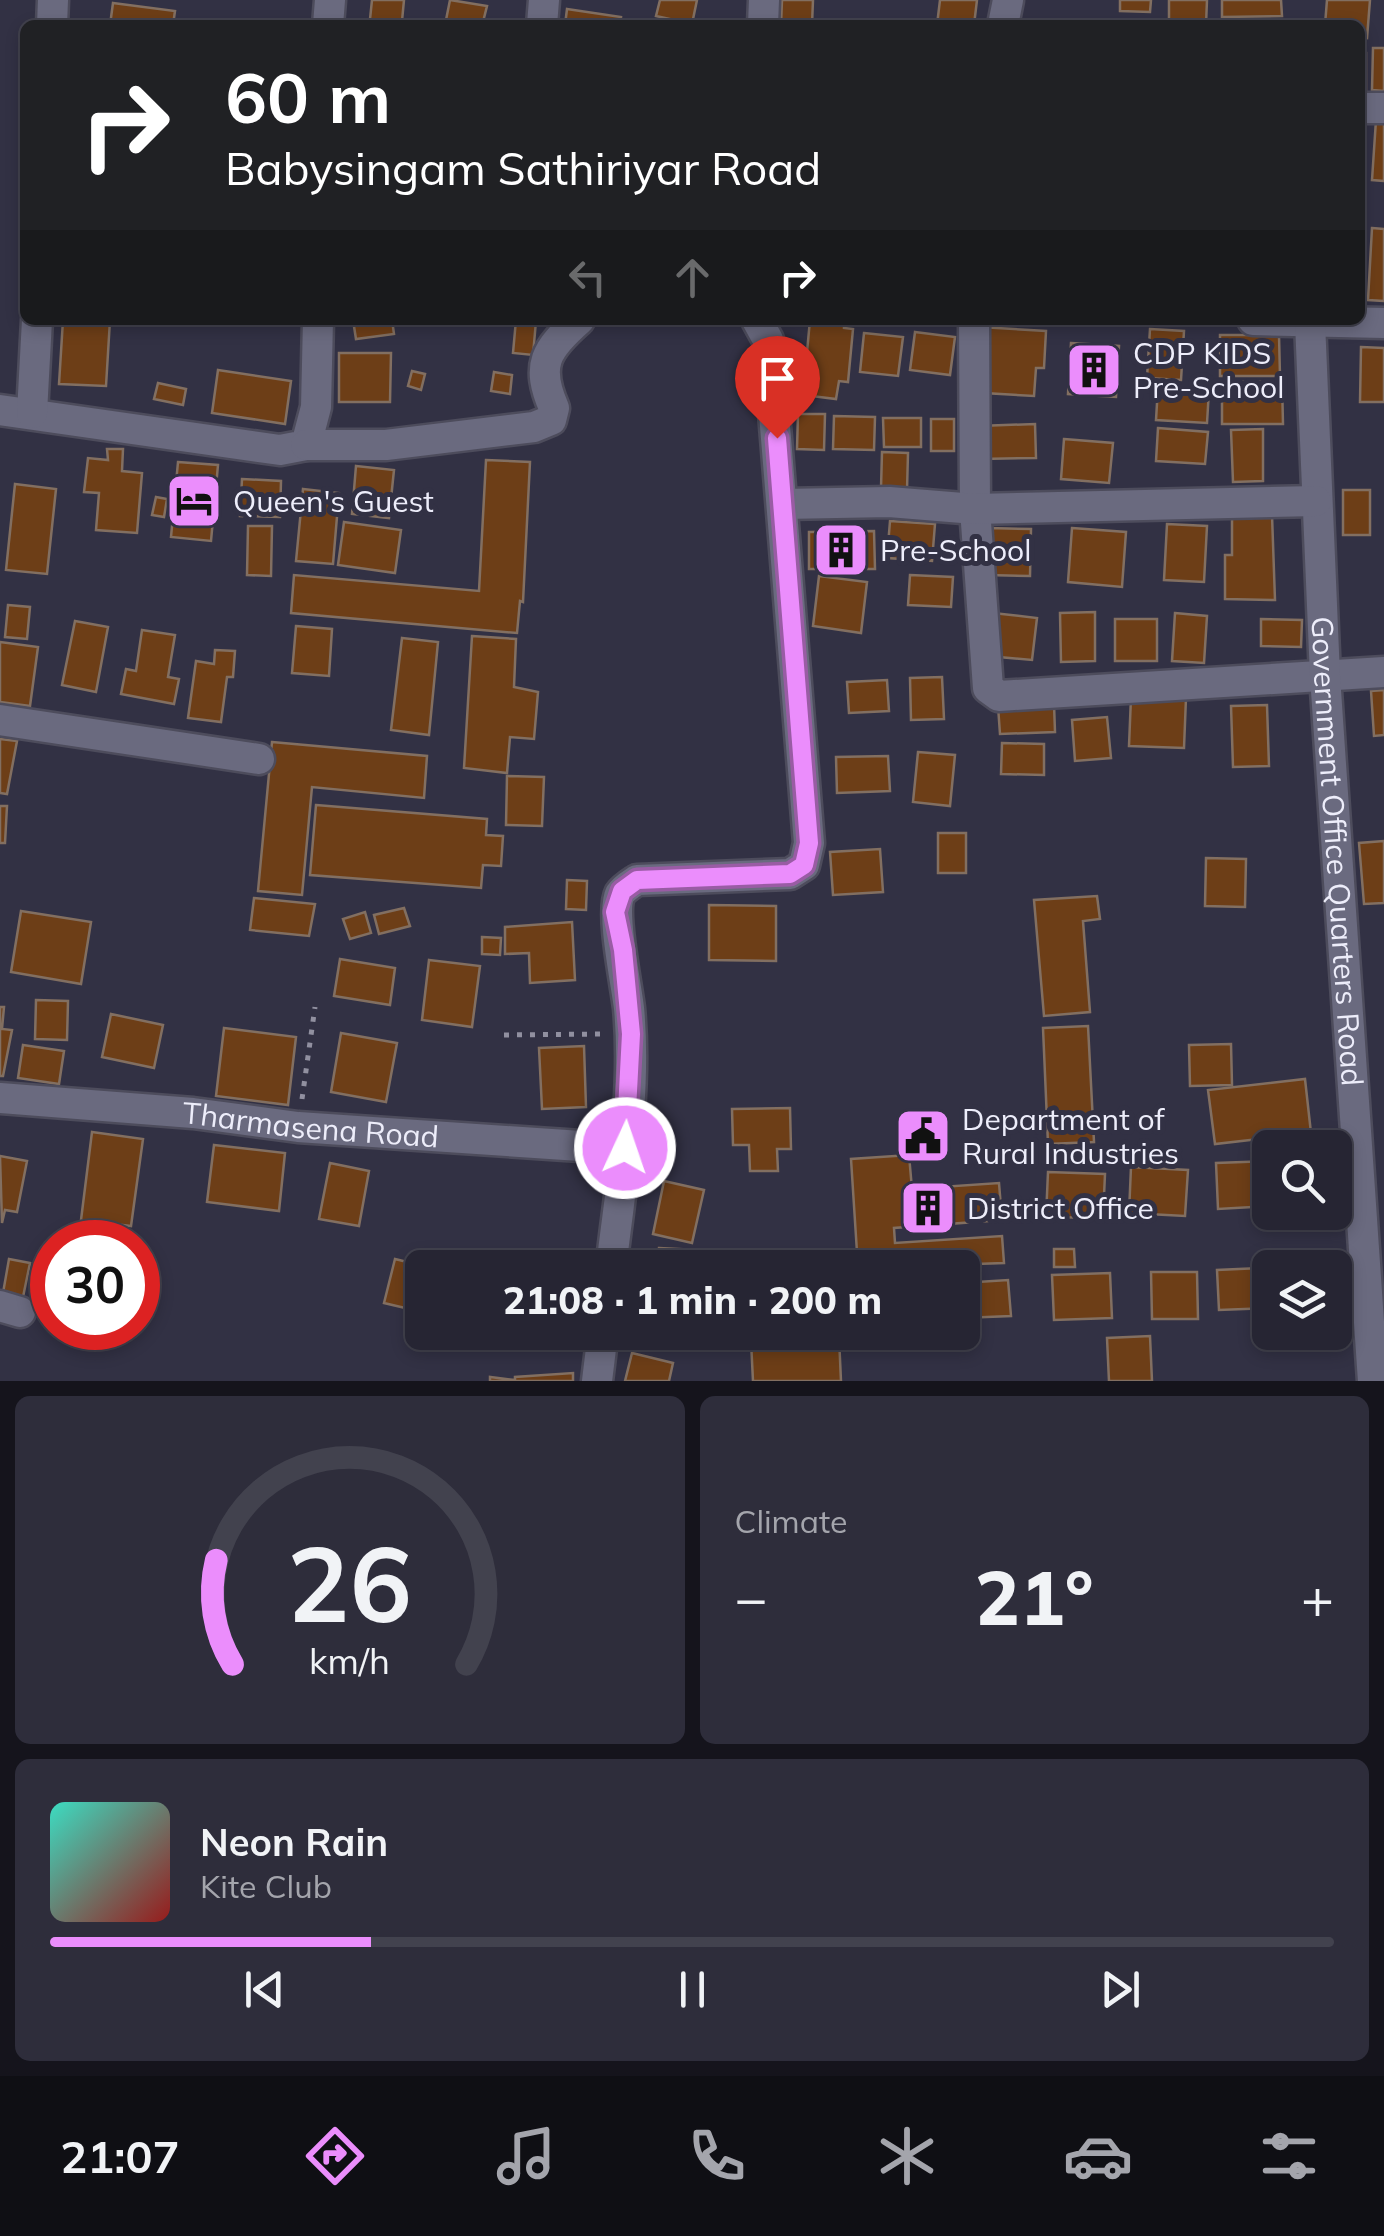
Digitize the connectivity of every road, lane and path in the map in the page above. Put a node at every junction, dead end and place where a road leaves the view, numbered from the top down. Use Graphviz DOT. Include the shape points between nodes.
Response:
graph roads {
  1 [pos="37,325"];
  2 [pos="318,325"];
  3 [pos="760,325"];
  4 [pos="974,325"];
  5 [pos="1310,325"];
  6 [pos="550,332"];
  7 [pos="0,410"];
  8 [pos="32,413"];
  9 [pos="306,444"];
  10 [pos="1316,501"];
  11 [pos="783,504"];
  12 [pos="975,509"];
  13 [pos="1384,672"];
  14 [pos="1324,676"];
  15 [pos="0,720"];
  16 [pos="259,759"];
  17 [pos="315,1007"];
  18 [pos="631,1034"];
  19 [pos="504,1035"];
  20 [pos="0,1098"];
  21 [pos="298,1127"];
  22 [pos="625,1148"];
  23 [pos="613,1250"];
  24 [pos="601,1350"];
  25 [pos="598,1381"];
  26 [pos="1373,1381"];
  1 -- 8 [label="street"];
  2 -- 9 [label="street" via="316,407"];
  3 -- 11 [label="street" via="768,340"];
  4 -- 12 [label="street"];
  5 -- 10 [label="street, Government Office Quarters Road"];
  6 -- 9 [label="street" via="544,384 554,408 550,420 534,428 386,445"];
  7 -- 8 [label="street"];
  8 -- 9 [label="street" via="280,450"];
  10 -- 12 [label="street"];
  10 -- 14 [label="street, Government Office Quarters Road"];
  11 -- 12 [label="street"];
  11 -- 18 [label="street" via="809,843 804,865 790,874 637,880 622,891 615,912"];
  12 -- 14 [label="street" via="988,688 999,696"];
  13 -- 14 [label="street"];
  14 -- 26 [label="street, Government Office Quarters Road"];
  15 -- 16 [label="street"];
  17 -- 21 [label="path"];
  18 -- 19 [label="path"];
  18 -- 22 [label="street"];
  20 -- 21 [label="street, Tharmasena Road"];
  21 -- 22 [label="street, Tharmasena Road"];
  22 -- 23 [label="street"];
  24 -- 25 [label="street"];
}
